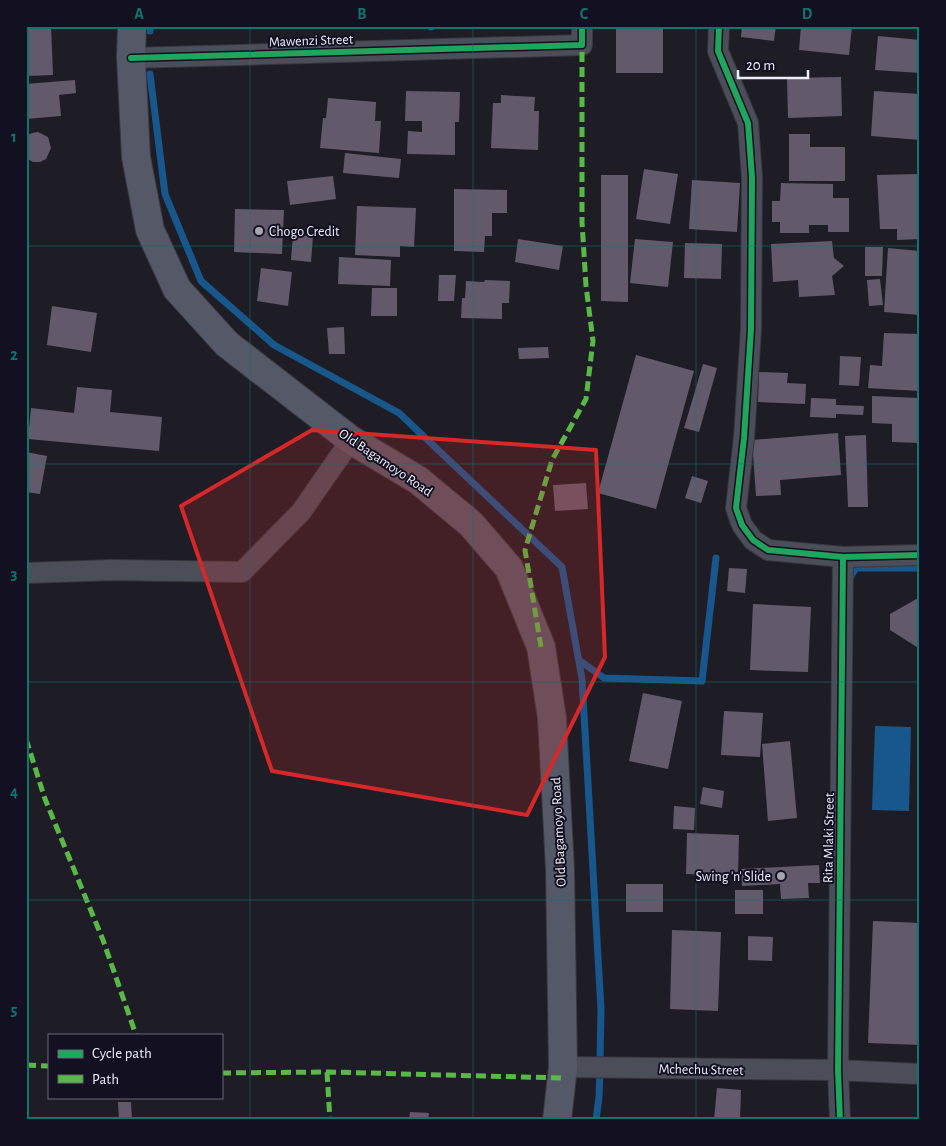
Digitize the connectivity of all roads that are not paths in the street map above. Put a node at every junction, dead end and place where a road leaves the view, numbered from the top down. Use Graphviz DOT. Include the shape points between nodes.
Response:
graph roads {
  1 [pos="132,26"];
  2 [pos="719,26"];
  3 [pos="582,36"];
  4 [pos="131,58"];
  5 [pos="352,440"];
  6 [pos="920,556"];
  7 [pos="843,557"];
  8 [pos="26,573"];
  9 [pos="564,1068"];
  10 [pos="838,1070"];
  11 [pos="920,1074"];
  12 [pos="557,1120"];
  13 [pos="840,1120"];
  1 -- 4 [label="main road, Old Bagamoyo Road"];
  2 -- 7 [label="street" via="718,51 748,123 752,177 751,329 736,508 742,525 753,540 768,550"];
  3 -- 4 [label="street, Mawenzi Street"];
  4 -- 5 [label="main road, Old Bagamoyo Road" via="136,157 150,230 177,289 227,344"];
  5 -- 8 [label="street" via="301,512 242,572 113,570"];
  5 -- 9 [label="main road, Old Bagamoyo Road" via="418,480 471,524 508,568 541,647 552,718 560,860"];
  6 -- 7 [label="street"];
  7 -- 10 [label="street, Rita Mlaki Street"];
  9 -- 10 [label="street, Mchechu Street"];
  9 -- 12 [label="main road, Old Bagamoyo Road"];
  10 -- 11 [label="street, Mchechu Street"];
  10 -- 13 [label="street, Rita Mlaki Street"];
}
